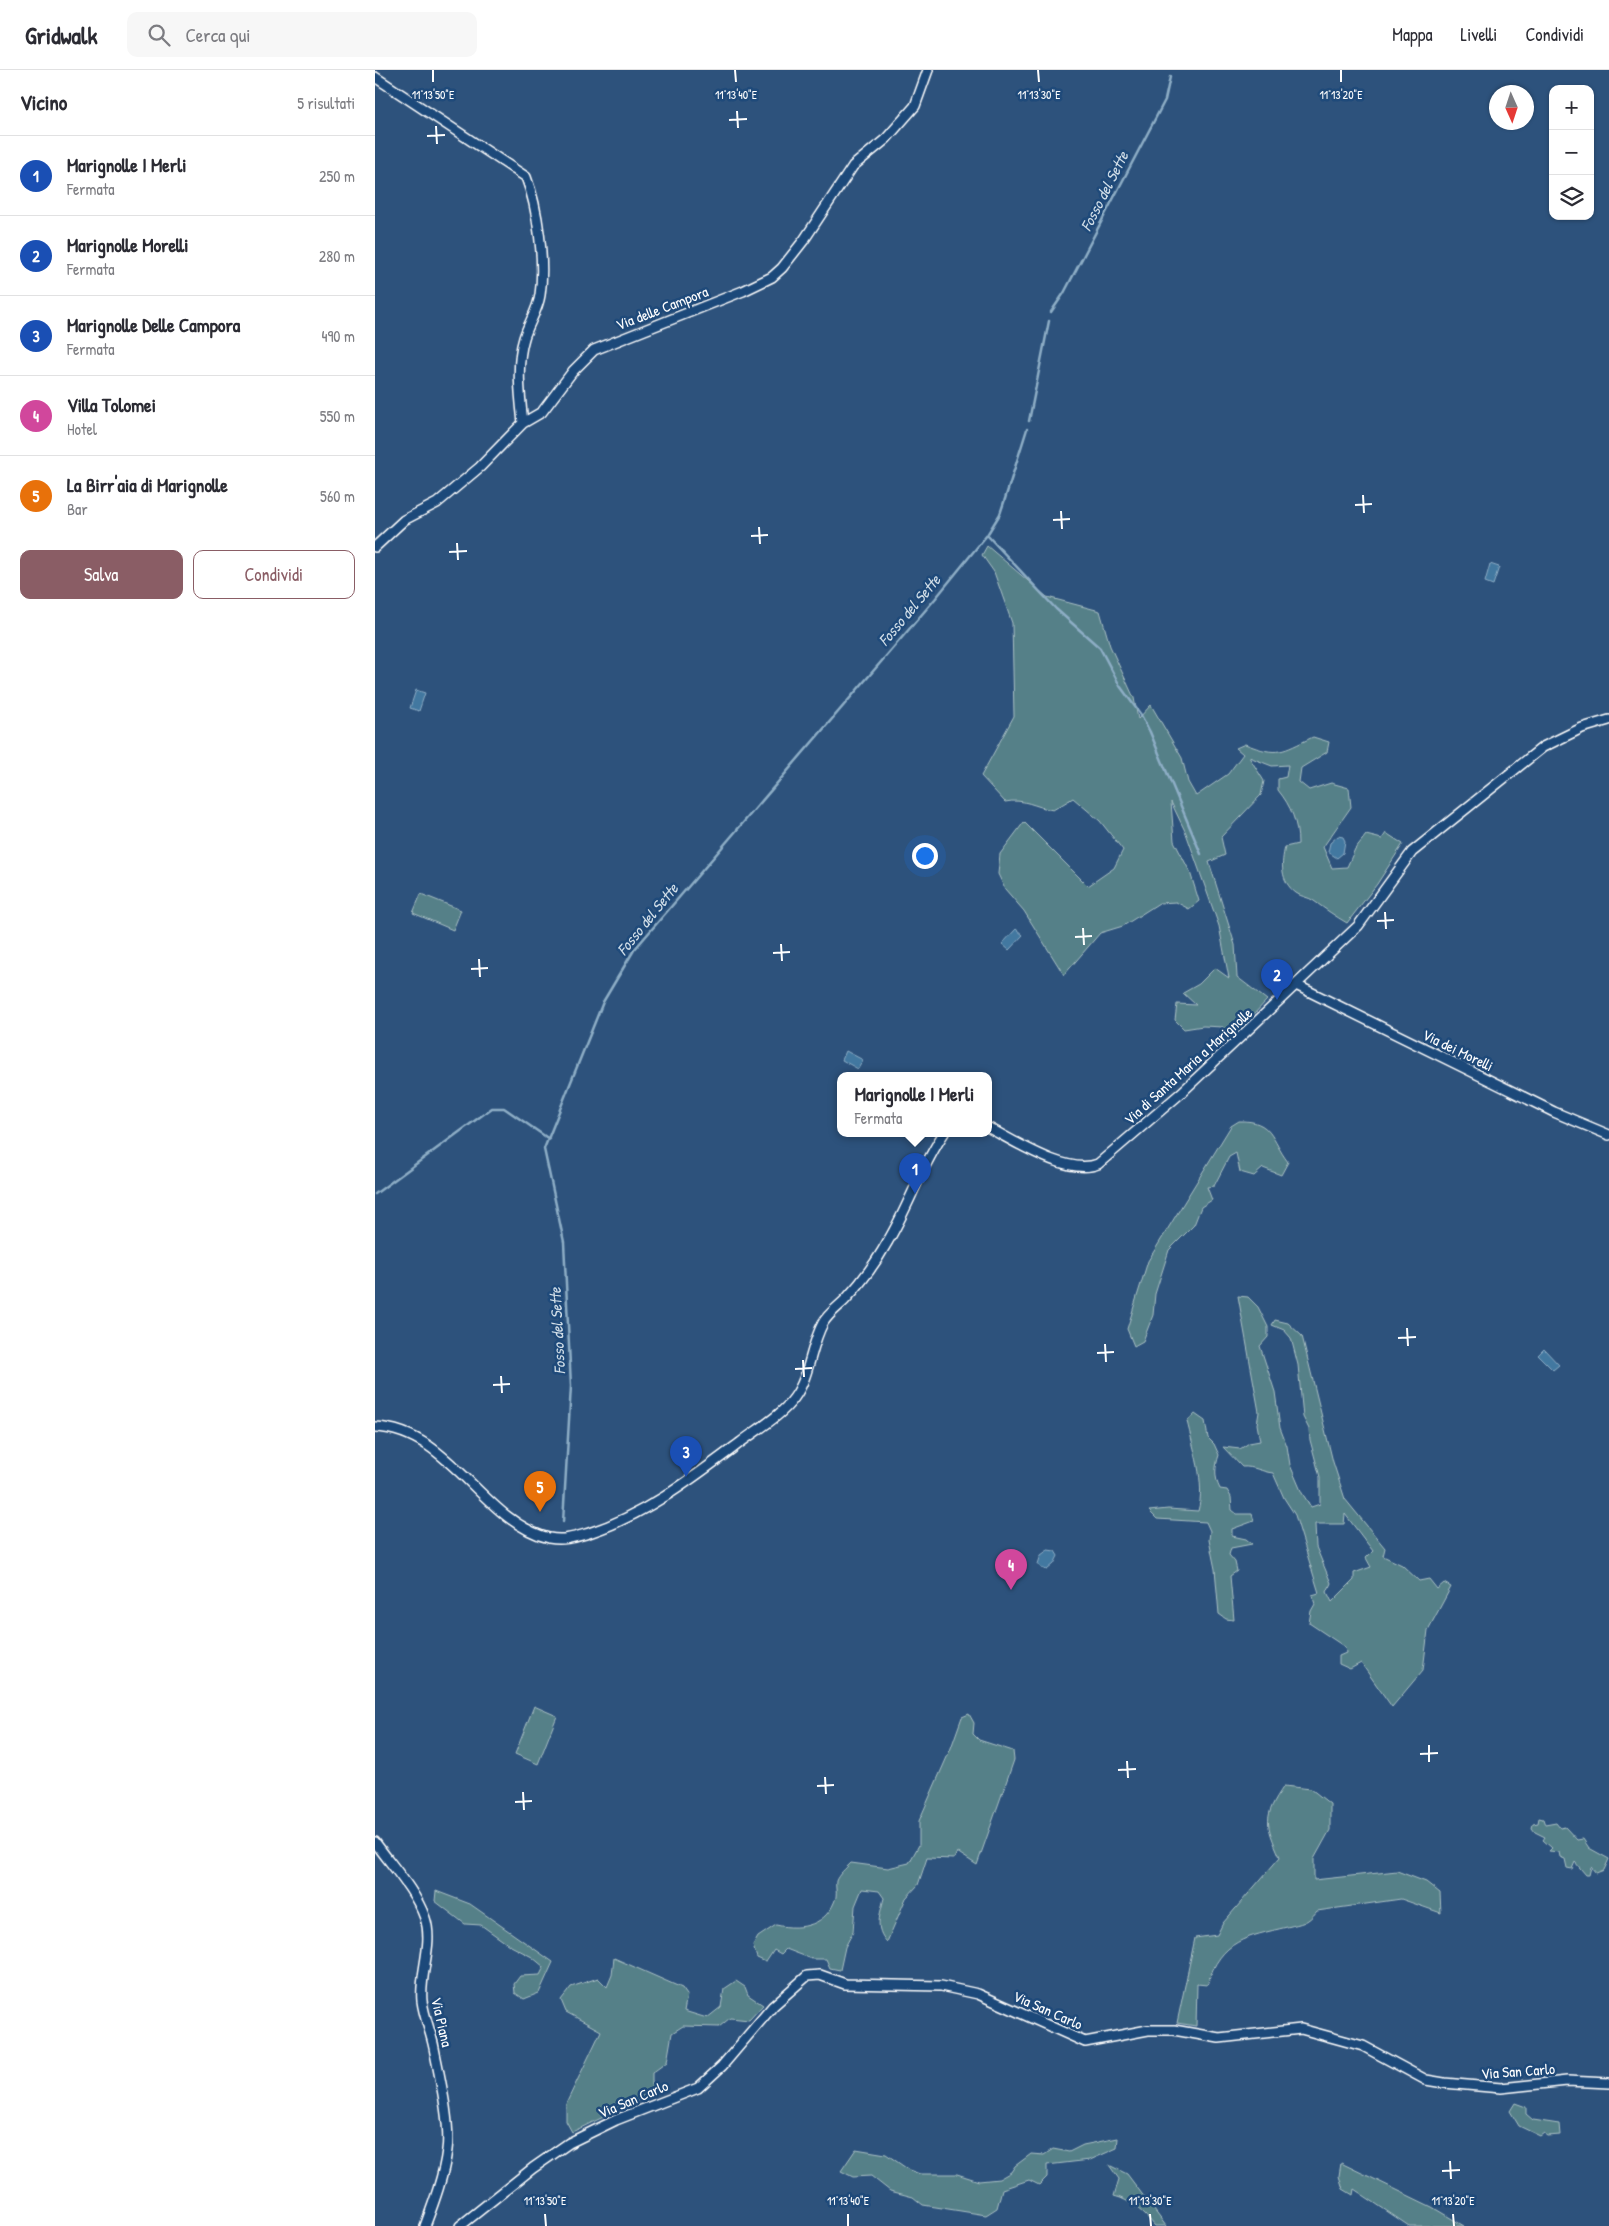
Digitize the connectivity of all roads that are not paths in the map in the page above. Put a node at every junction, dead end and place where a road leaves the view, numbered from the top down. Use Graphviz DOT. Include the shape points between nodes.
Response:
graph roads {
  1 [pos="928,70"];
  2 [pos="375,77"];
  3 [pos="523,423"];
  4 [pos="375,547"];
  5 [pos="1609,720"];
  6 [pos="1297,985"];
  7 [pos="992,1130"];
  8 [pos="1609,1135"];
  9 [pos="941,1137"];
  10 [pos="375,1427"];
  11 [pos="375,1842"];
  12 [pos="1609,2083"];
  13 [pos="426,2223"];
  14 [pos="461,2226"];
  1 -- 3 [label="street, Via delle Campora" via="915,106 886,139 853,166 782,268 743,291 594,350 541,412"];
  2 -- 3 [label="street" via="526,177 535,200 540,296 523,340 520,391"];
  3 -- 4 [label="street, Via delle Campora" via="480,467 437,503 404,520"];
  5 -- 6 [label="street, Via di Santa Maria a Marignolle" via="1582,728 1543,747 1412,852 1358,926"];
  6 -- 7 [label="street, Via di Santa Maria a Marignolle" via="1181,1093 1098,1164 1088,1168 1075,1166 1032,1151"];
  6 -- 8 [label="street, Via dei Morelli" via="1554,1112"];
  9 -- 10 [label="street" via="888,1241 847,1298 825,1320 794,1399 683,1486 633,1516 567,1539 541,1535 510,1517 419,1439"];
  11 -- 13 [label="street, Via Piana" via="407,1885 425,1919 427,1934 422,2001 434,2046 448,2149"];
  12 -- 14 [label="street, Via San Carlo" via="1567,2081 1501,2088 1426,2080 1363,2046 1301,2029 1219,2038 1174,2030 1148,2030 1085,2042 978,1994 941,1986 845,1984 820,1975 807,1976 773,2006 722,2066 698,2088 615,2120 569,2143"];
}
